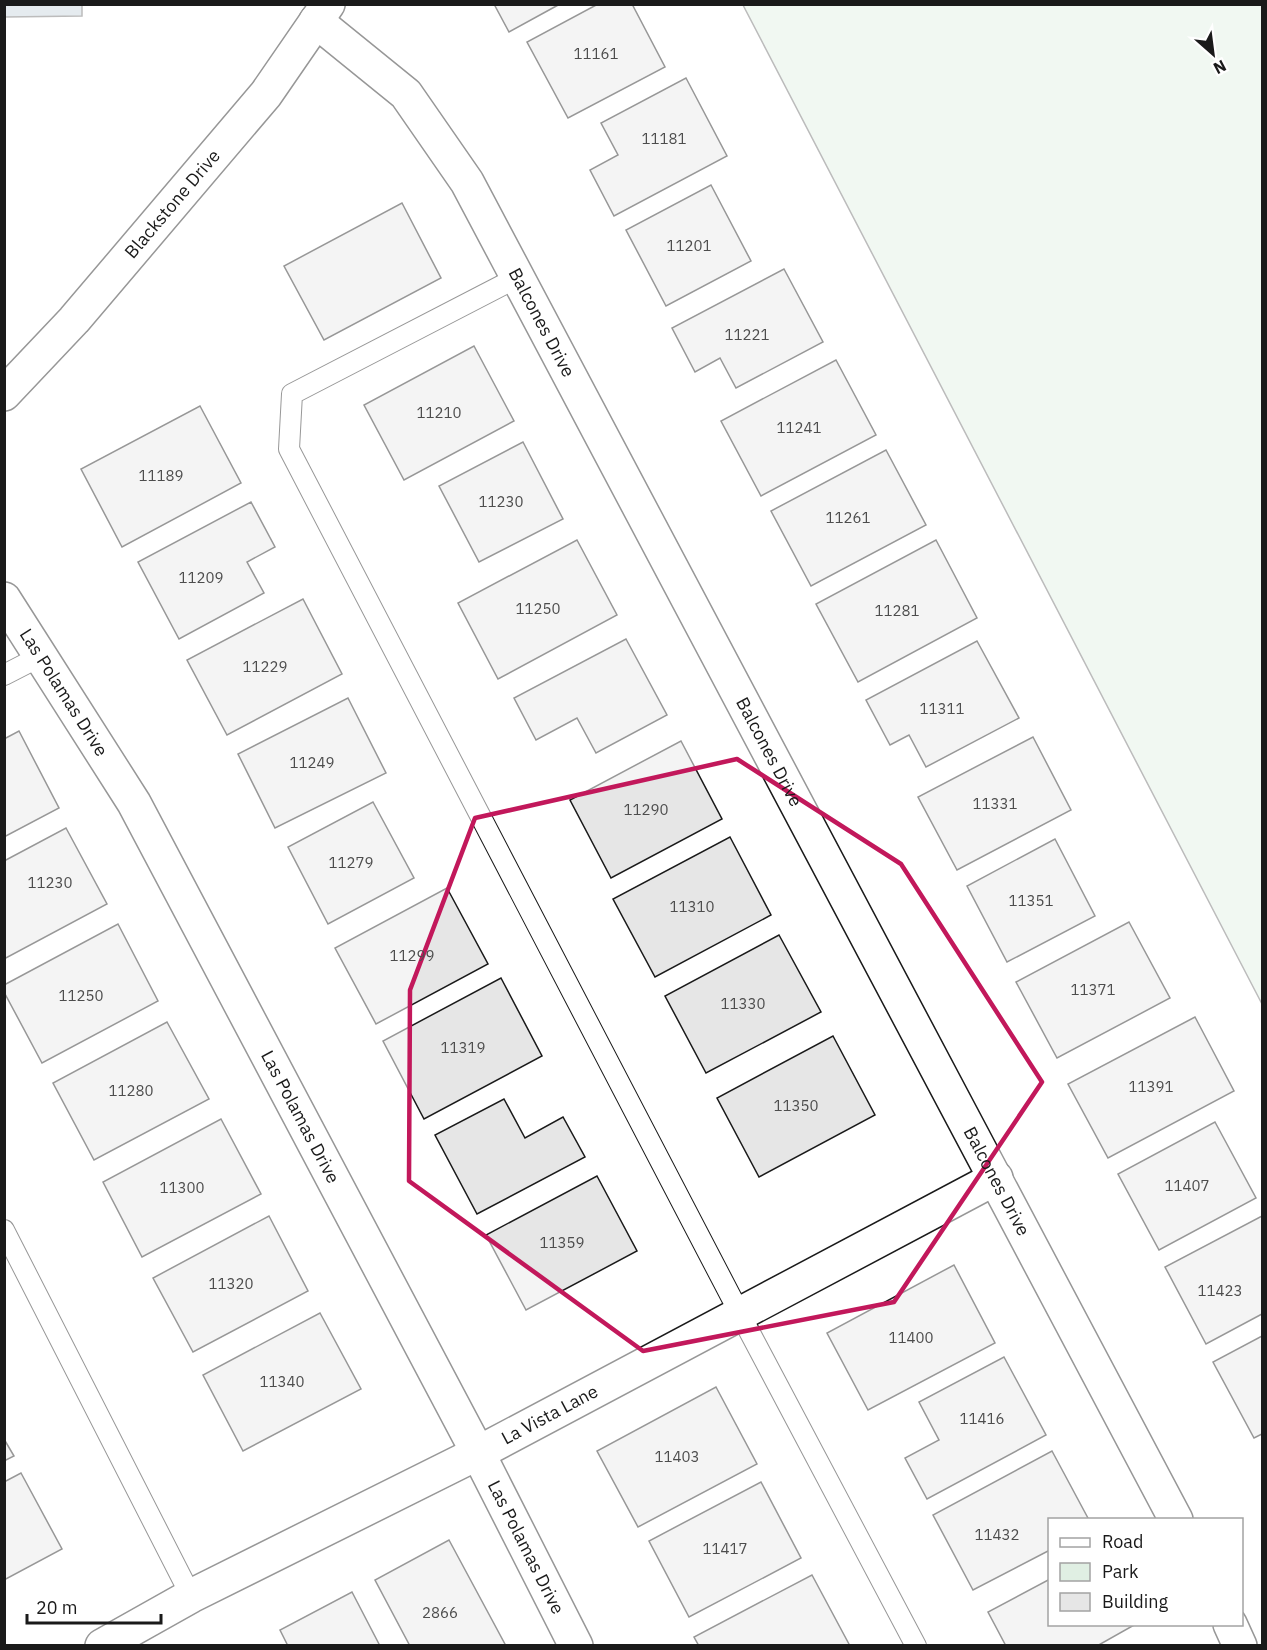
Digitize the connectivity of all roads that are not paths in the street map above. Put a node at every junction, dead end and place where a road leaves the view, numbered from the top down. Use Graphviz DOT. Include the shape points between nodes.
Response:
graph roads {
  1 [pos="322,13"];
  2 [pos="518,278"];
  3 [pos="4,394"];
  4 [pos="4,599"];
  5 [pos="41,656"];
  6 [pos="4,675"];
  7 [pos="996,1178"];
  8 [pos="4,1230"];
  9 [pos="740,1314"];
  10 [pos="478,1453"];
  11 [pos="1175,1518"];
  12 [pos="191,1596"];
  13 [pos="1231,1626"];
  14 [pos="102,1646"];
  15 [pos="576,1646"];
  16 [pos="916,1646"];
  17 [pos="1240,1646"];
  1 -- 2 [label="street, Balcones Drive" via="405,94 468,182"];
  1 -- 3 [label="street, Blackstone Drive" via="266,94 74,320"];
  2 -- 7 [label="street, Balcones Drive"];
  2 -- 9 [label="lane" via="292,394 289,450"];
  4 -- 5 [label="street, Las Polamas Drive"];
  5 -- 6 [label="lane"];
  5 -- 10 [label="street, Las Polamas Drive" via="134,803"];
  7 -- 9 [label="street, La Vista Lane"];
  7 -- 11 [label="street, Balcones Drive"];
  8 -- 12 [label="lane"];
  9 -- 10 [label="street, La Vista Lane"];
  9 -- 16 [label="lane"];
  10 -- 12 [label="street, La Vista Lane"];
  10 -- 15 [label="street, Las Polamas Drive"];
  12 -- 14 [label="street, La Vista Lane"];
  13 -- 17 [label="street"];
}
